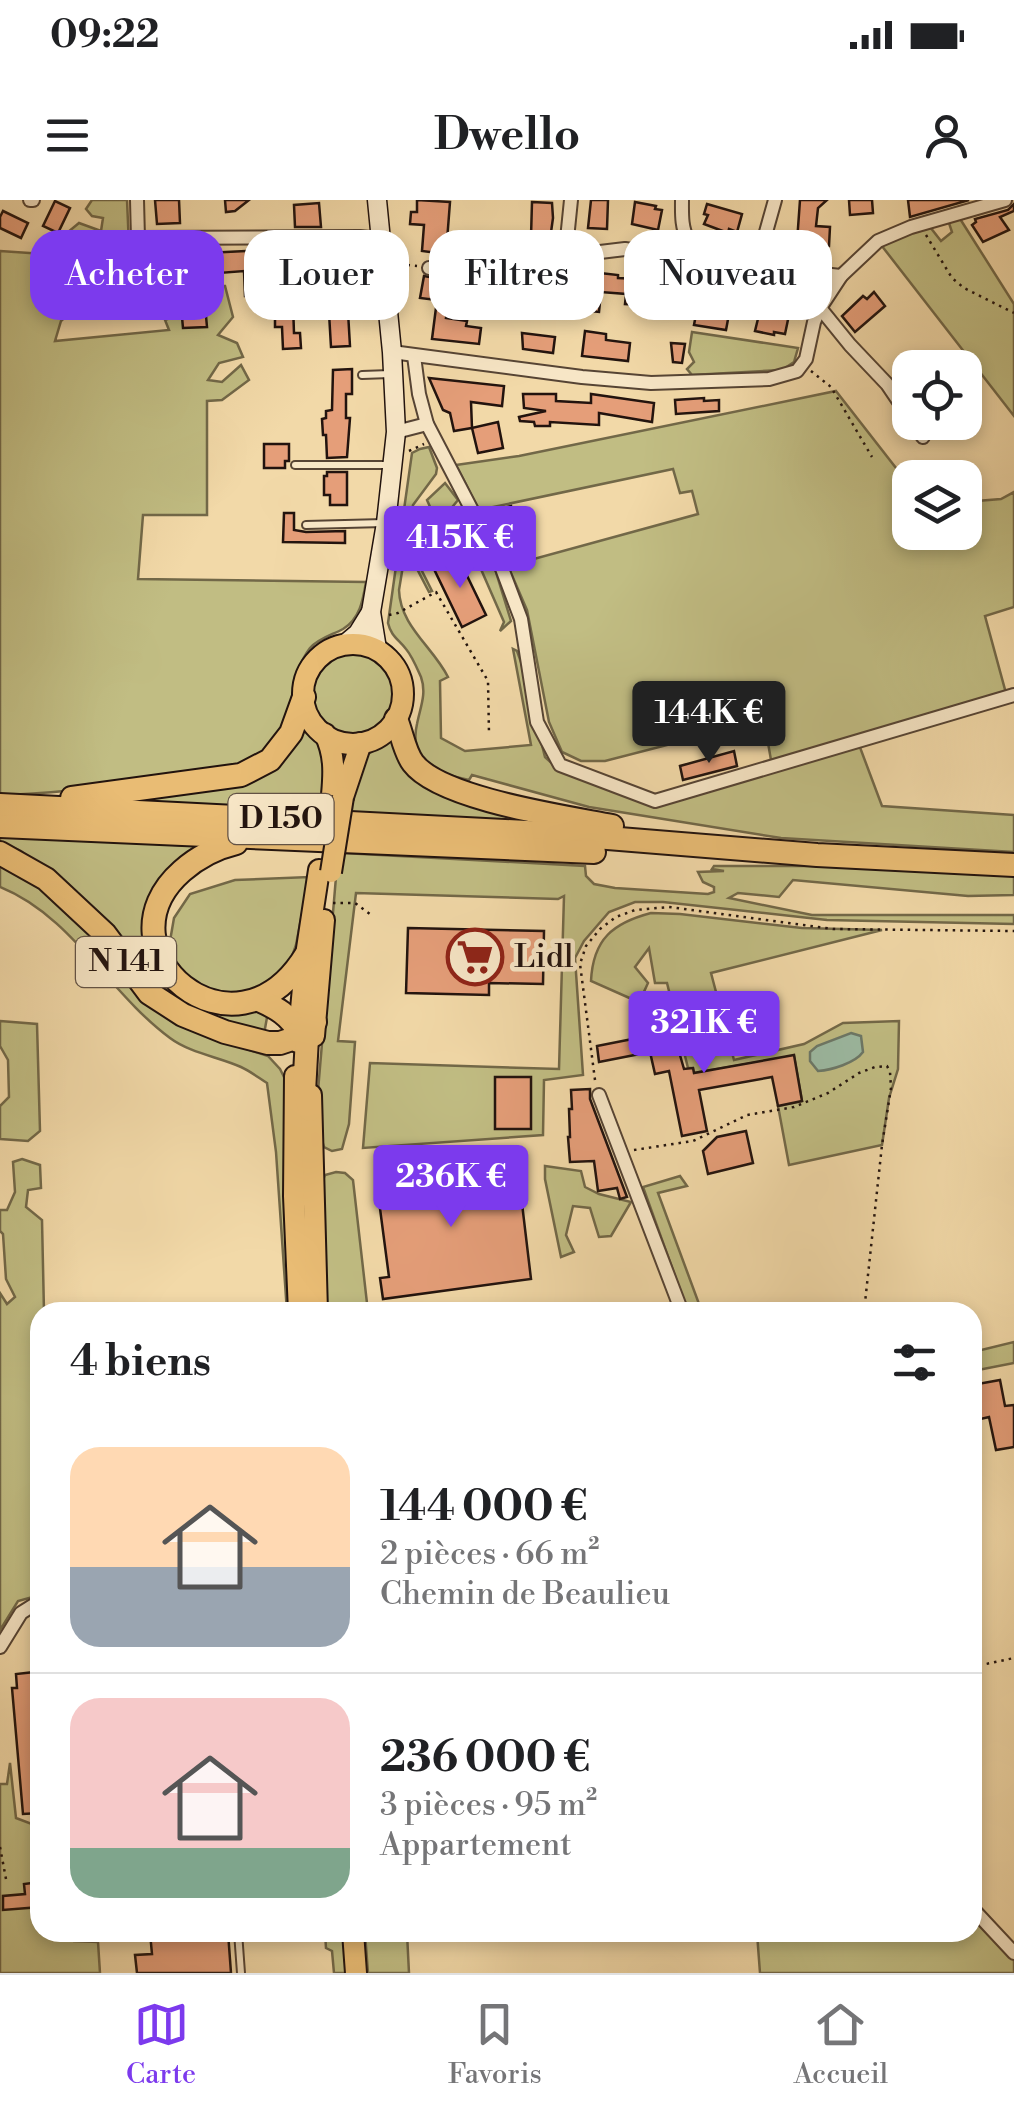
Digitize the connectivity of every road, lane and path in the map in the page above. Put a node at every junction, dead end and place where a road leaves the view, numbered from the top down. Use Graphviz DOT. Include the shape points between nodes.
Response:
graph roads {
  1 [pos="137,200"];
  2 [pos="377,200"];
  3 [pos="571,200"];
  4 [pos="682,200"];
  5 [pos="775,200"];
  6 [pos="1004,200"];
  7 [pos="920,225"];
  8 [pos="380,230"];
  9 [pos="568,230"];
  10 [pos="685,230"];
  11 [pos="766,230"];
  12 [pos="244,237"];
  13 [pos="409,266"];
  14 [pos="429,268"];
  15 [pos="832,275"];
  16 [pos="841,276"];
  17 [pos="832,290"];
  18 [pos="1014,313"];
  19 [pos="389,320"];
  20 [pos="815,320"];
  21 [pos="830,320"];
  22 [pos="392,352"];
  23 [pos="414,356"];
  24 [pos="801,366"];
  25 [pos="394,373"];
  26 [pos="362,375"];
  27 [pos="892,391"];
  28 [pos="428,424"];
  29 [pos="396,432"];
  30 [pos="435,439"];
  31 [pos="872,457"];
  32 [pos="399,460"];
  33 [pos="295,466"];
  34 [pos="386,523"];
  35 [pos="306,525"];
  36 [pos="376,615"];
  37 [pos="345,644"];
  38 [pos="377,650"];
  39 [pos="1014,695"];
  40 [pos="304,696"];
  41 [pos="396,719"];
  42 [pos="325,734"];
  43 [pos="488,734"];
  44 [pos="361,743"];
  45 [pos="338,796"];
  46 [pos="8,805"];
  47 [pos="0,826"];
  48 [pos="279,839"];
  49 [pos="0,853"];
  50 [pos="818,855"];
  51 [pos="1014,864"];
  52 [pos="325,871"];
  53 [pos="334,903"];
  54 [pos="370,914"];
  55 [pos="1014,930"];
  56 [pos="306,955"];
  57 [pos="259,1000"];
  58 [pos="307,1027"];
  59 [pos="268,1043"];
  60 [pos="295,1076"];
  61 [pos="600,1095"];
  62 [pos="310,1110"];
  63 [pos="622,1153"];
  64 [pos="299,1302"];
  65 [pos="317,1302"];
  66 [pos="678,1302"];
  67 [pos="865,1302"];
  68 [pos="30,1606"];
  69 [pos="0,1647"];
  70 [pos="1014,1658"];
  71 [pos="982,1665"];
  72 [pos="0,1847"];
  73 [pos="6,1880"];
  74 [pos="982,1919"];
  75 [pos="239,1942"];
  76 [pos="354,1942"];
  77 [pos="1014,1953"];
  78 [pos="241,1973"];
  79 [pos="356,1973"];
  1 -- 12 [label="street" via="138,238"];
  2 -- 8 [label="main road"];
  3 -- 9 [label="street"];
  4 -- 10 [label="street"];
  5 -- 11 [label="street"];
  6 -- 7 [label="street"];
  7 -- 16 [label="street" via="878,240"];
  7 -- 18 [label="path" via="952,278"];
  13 -- 14 [label="path"];
  15 -- 16 [label="street"];
  16 -- 17 [label="street"];
  19 -- 22 [label="main road"];
  20 -- 24 [label="street"];
  21 -- 27 [label="street"];
  22 -- 23 [label="street"];
  22 -- 25 [label="main road"];
  23 -- 24 [label="street" via="652,383 769,379"];
  23 -- 28 [label="street"];
  24 -- 31 [label="path" via="831,387"];
  25 -- 26 [label="lane"];
  25 -- 29 [label="main road"];
  28 -- 29 [label="street"];
  28 -- 30 [label="street"];
  29 -- 32 [label="main road"];
  30 -- 32 [label="path"];
  30 -- 39 [label="street" via="521,618 537,722 560,765 655,801"];
  32 -- 33 [label="lane"];
  32 -- 34 [label="main road"];
  34 -- 35 [label="lane"];
  34 -- 36 [label="main road"];
  36 -- 37 [label="main road"];
  36 -- 38 [label="main road"];
  36 -- 43 [label="path" via="398,613 436,592 488,682"];
  37 -- 38 [label="main road"];
  37 -- 40 [label="main road" via="320,656"];
  38 -- 41 [label="main road" via="390,659 403,688"];
  40 -- 42 [label="main road"];
  40 -- 46 [label="highway" via="291,733 270,760 241,775"];
  41 -- 44 [label="main road"];
  41 -- 50 [label="highway" via="412,762 454,788 616,827 757,840"];
  42 -- 44 [label="main road"];
  42 -- 45 [label="main road"];
  44 -- 45 [label="main road"];
  45 -- 52 [label="main road"];
  46 -- 50 [label="highway, D 150" via="546,833"];
  47 -- 48 [label="highway, D 150"];
  48 -- 50 [label="highway, D 150"];
  48 -- 57 [label="highway" via="236,843 196,859 168,885 154,924 159,954 184,988 214,1002"];
  49 -- 59 [label="highway, N 141" via="46,879 105,934 150,993 183,1015"];
  50 -- 51 [label="highway"];
  52 -- 56 [label="main road"];
  52 -- 58 [label="main road"];
  53 -- 54 [label="path" via="355,904"];
  55 -- 61 [label="path" via="833,928 669,907 616,916 586,946 580,964"];
  56 -- 57 [label="highway"];
  56 -- 58 [label="main road"];
  57 -- 58 [label="highway"];
  58 -- 59 [label="highway" via="280,1044"];
  58 -- 60 [label="main road"];
  58 -- 62 [label="highway" via="304,1092"];
  59 -- 60 [label="highway"];
  60 -- 64 [label="main road"];
  61 -- 63 [label="street"];
  62 -- 65 [label="main road"];
  63 -- 66 [label="street"];
  63 -- 67 [label="path" via="693,1141 886,1066 891,1088"];
  68 -- 69 [label="street"];
  70 -- 71 [label="path"];
  72 -- 73 [label="path"];
  74 -- 77 [label="street"];
  75 -- 78 [label="lane"];
  76 -- 79 [label="main road"];
}
